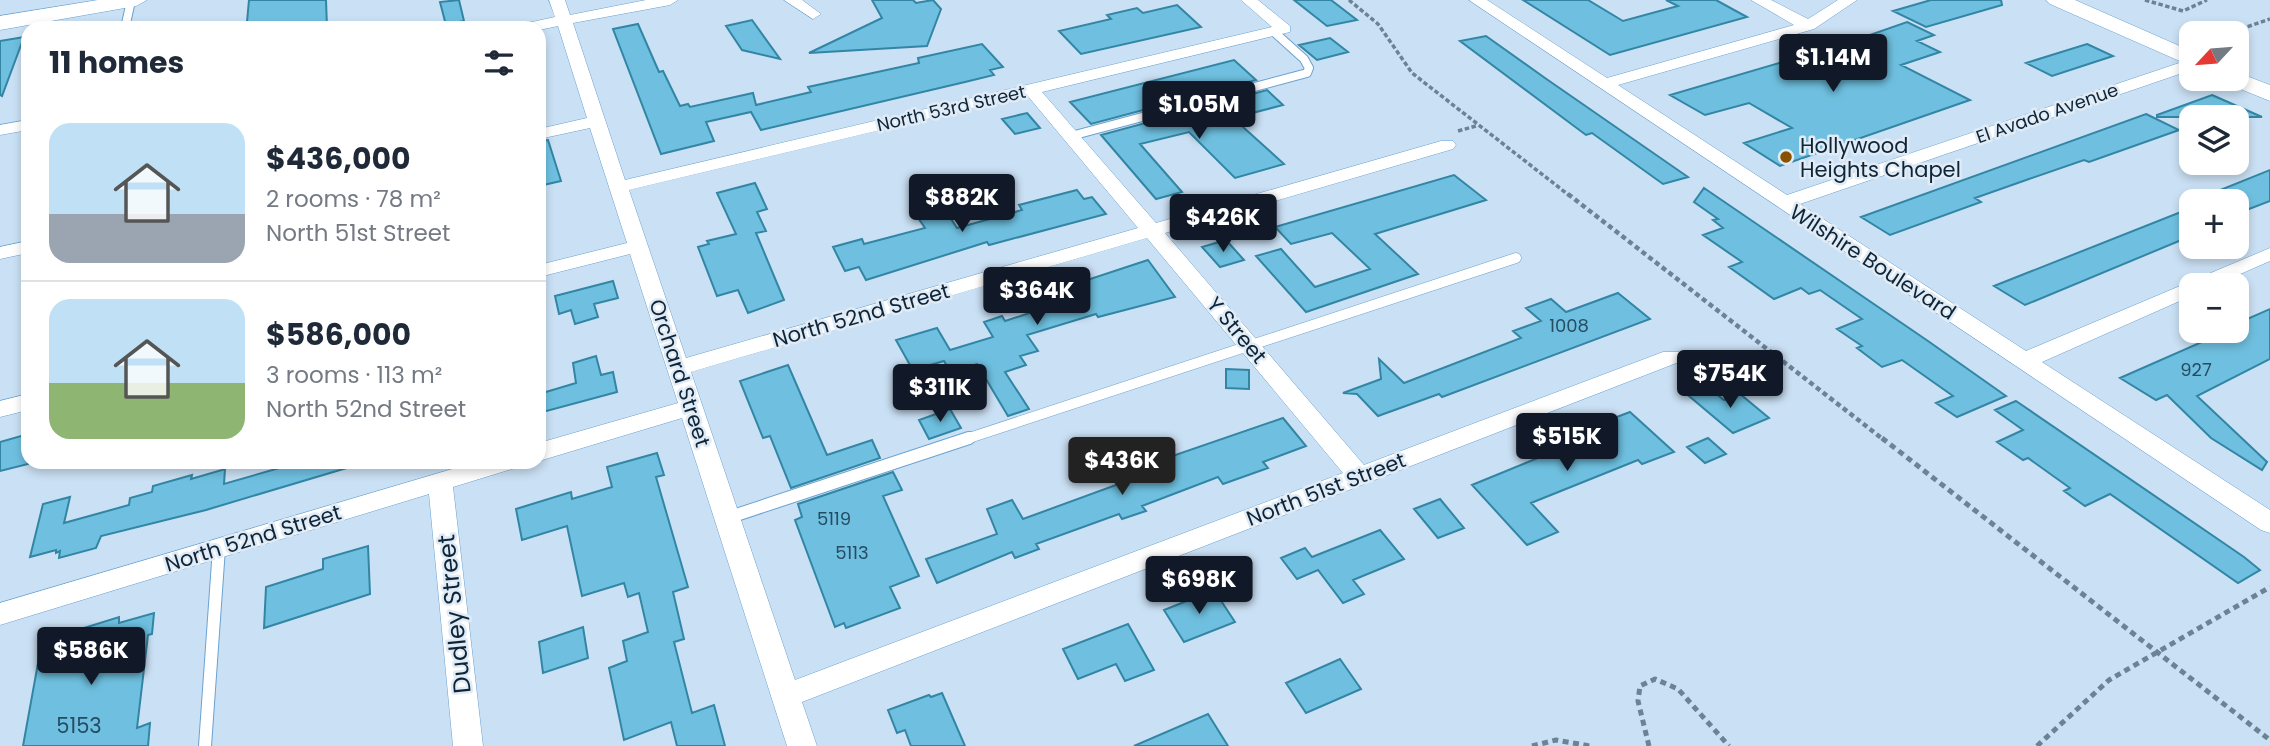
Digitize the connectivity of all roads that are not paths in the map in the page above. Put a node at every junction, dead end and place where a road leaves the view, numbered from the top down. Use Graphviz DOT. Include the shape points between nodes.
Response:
graph roads {
  1 [pos="134,0"];
  2 [pos="670,0"];
  3 [pos="792,0"];
  4 [pos="1250,0"];
  5 [pos="1477,0"];
  6 [pos="1759,0"];
  7 [pos="1849,0"];
  8 [pos="2057,0"];
  9 [pos="561,10"];
  10 [pos="813,14"];
  11 [pos="127,21"];
  12 [pos="538,21"];
  13 [pos="0,23"];
  14 [pos="1808,26"];
  15 [pos="1278,30"];
  16 [pos="2179,56"];
  17 [pos="2179,66"];
  18 [pos="1603,84"];
  19 [pos="2249,85"];
  20 [pos="1031,89"];
  21 [pos="2270,94"];
  22 [pos="597,121"];
  23 [pos="21,126"];
  24 [pos="0,130"];
  25 [pos="546,132"];
  26 [pos="1071,136"];
  27 [pos="1447,145"];
  28 [pos="619,187"];
  29 [pos="1784,203"];
  30 [pos="1153,230"];
  31 [pos="638,246"];
  32 [pos="21,248"];
  33 [pos="0,253"];
  34 [pos="2270,254"];
  35 [pos="1516,258"];
  36 [pos="546,269"];
  37 [pos="2226,273"];
  38 [pos="2179,293"];
  39 [pos="1249,345"];
  40 [pos="1671,357"];
  41 [pos="2024,361"];
  42 [pos="678,368"];
  43 [pos="21,404"];
  44 [pos="691,407"];
  45 [pos="0,409"];
  46 [pos="546,450"];
  47 [pos="483,469"];
  48 [pos="1360,477"];
  49 [pos="440,482"];
  50 [pos="727,518"];
  51 [pos="2270,523"];
  52 [pos="219,548"];
  53 [pos="0,614"];
  54 [pos="785,696"];
  55 [pos="205,746"];
  56 [pos="468,746"];
  57 [pos="802,746"];
  1 -- 11 [label="lane"];
  1 -- 13 [label="main road"];
  2 -- 9 [label="street"];
  3 -- 10 [label="street"];
  4 -- 15 [label="street"];
  5 -- 18 [label="street, Wilshire Boulevard"];
  6 -- 14 [label="street"];
  7 -- 14 [label="street"];
  8 -- 16 [label="main road"];
  9 -- 12 [label="street"];
  9 -- 22 [label="street, Orchard Street"];
  14 -- 18 [label="street"];
  15 -- 20 [label="street, North 53rd Street"];
  15 -- 26 [label="lane" via="1304,59 1310,68 1307,73"];
  17 -- 29 [label="street, El Avado Avenue"];
  18 -- 29 [label="street, Wilshire Boulevard"];
  19 -- 21 [label="main road"];
  20 -- 26 [label="street, Y Street"];
  20 -- 28 [label="street, North 53rd Street"];
  22 -- 25 [label="street"];
  22 -- 28 [label="street, Orchard Street"];
  23 -- 24 [label="street"];
  26 -- 30 [label="street, Y Street"];
  27 -- 30 [label="street, North 52nd Street"];
  28 -- 31 [label="street, Orchard Street"];
  29 -- 41 [label="street, Wilshire Boulevard"];
  30 -- 39 [label="street, Y Street"];
  30 -- 42 [label="street, North 52nd Street"];
  31 -- 36 [label="street"];
  31 -- 42 [label="street, Orchard Street"];
  32 -- 33 [label="street"];
  34 -- 37 [label="street"];
  35 -- 39 [label="lane"];
  38 -- 41 [label="street"];
  39 -- 48 [label="street, Y Street"];
  39 -- 50 [label="lane"];
  40 -- 48 [label="street, North 51st Street"];
  41 -- 51 [label="street, Wilshire Boulevard"];
  42 -- 44 [label="street, Orchard Street"];
  43 -- 45 [label="street"];
  44 -- 46 [label="street"];
  44 -- 50 [label="street, Orchard Street"];
  47 -- 49 [label="street, North 52nd Street"];
  48 -- 54 [label="street, North 51st Street"];
  49 -- 52 [label="street, North 52nd Street"];
  49 -- 56 [label="street, Dudley Street"];
  50 -- 54 [label="street, Orchard Street"];
  52 -- 53 [label="street, North 52nd Street"];
  52 -- 55 [label="lane"];
  54 -- 57 [label="street, Orchard Street"];
}
